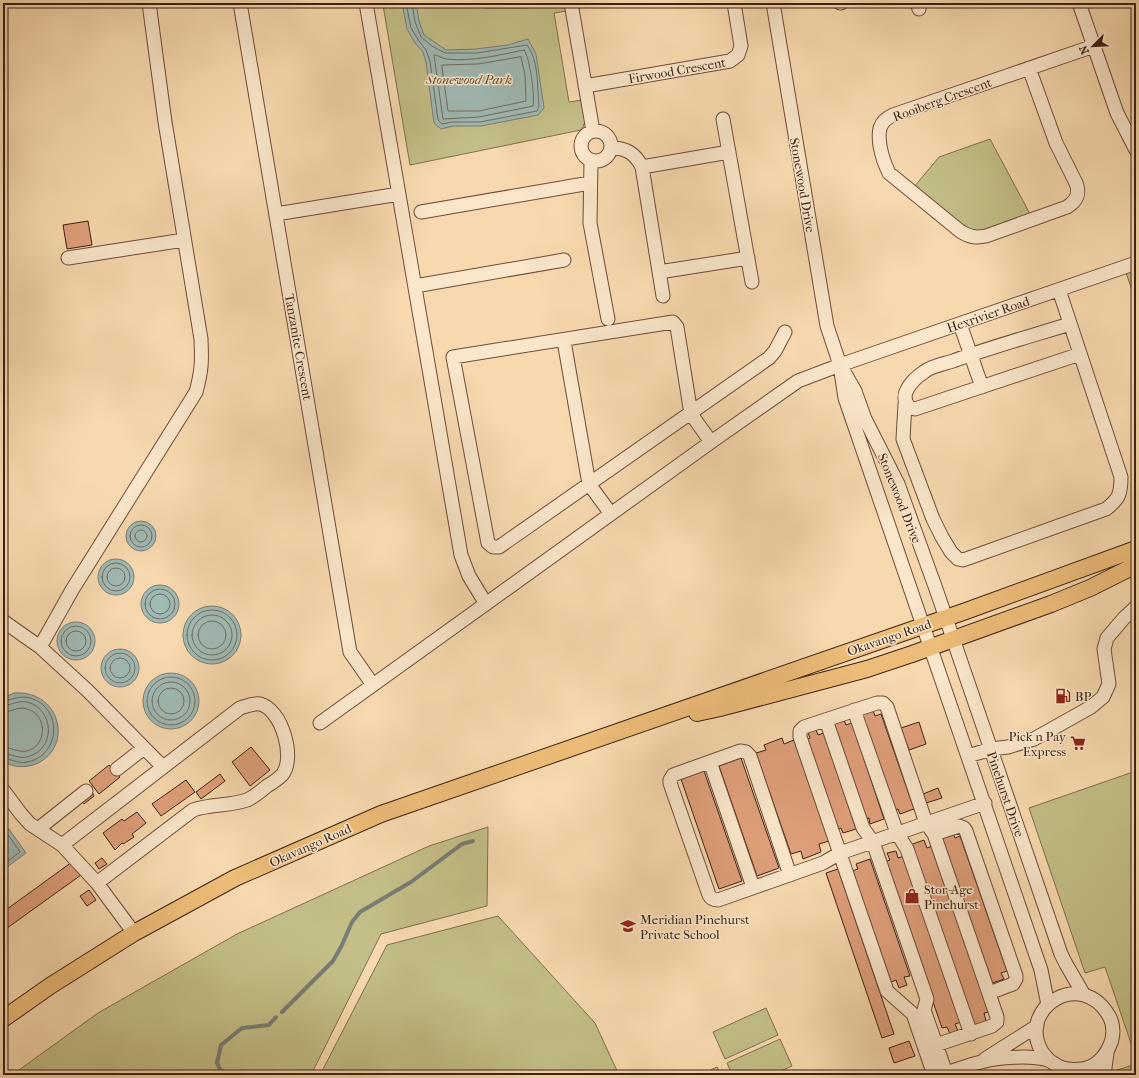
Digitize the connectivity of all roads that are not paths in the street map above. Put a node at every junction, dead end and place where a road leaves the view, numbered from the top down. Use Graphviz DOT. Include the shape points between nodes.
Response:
graph roads {
  1 [pos="149,3"];
  2 [pos="240,3"];
  3 [pos="366,3"];
  4 [pos="571,3"];
  5 [pos="734,3"];
  6 [pos="773,3"];
  7 [pos="1079,3"];
  8 [pos="1094,46"];
  9 [pos="1029,68"];
  10 [pos="585,86"];
  11 [pos="723,118"];
  12 [pos="593,131"];
  13 [pos="611,148"];
  14 [pos="1136,150"];
  15 [pos="729,152"];
  16 [pos="591,161"];
  17 [pos="642,167"];
  18 [pos="590,183"];
  19 [pos="399,194"];
  20 [pos="421,212"];
  21 [pos="276,214"];
  22 [pos="184,240"];
  23 [pos="68,258"];
  24 [pos="748,258"];
  25 [pos="564,260"];
  26 [pos="1136,263"];
  27 [pos="659,272"];
  28 [pos="752,282"];
  29 [pos="415,286"];
  30 [pos="1059,290"];
  31 [pos="663,296"];
  32 [pos="608,319"];
  33 [pos="960,324"];
  34 [pos="1070,324"];
  35 [pos="786,332"];
  36 [pos="564,341"];
  37 [pos="971,354"];
  38 [pos="1080,354"];
  39 [pos="840,365"];
  40 [pos="982,387"];
  41 [pos="905,404"];
  42 [pos="691,414"];
  43 [pos="711,442"];
  44 [pos="589,484"];
  45 [pos="611,514"];
  46 [pos="1136,549"];
  47 [pos="1136,565"];
  48 [pos="936,589"];
  49 [pos="913,597"];
  50 [pos="486,604"];
  51 [pos="1136,607"];
  52 [pos="945,618"];
  53 [pos="4,624"];
  54 [pos="923,625"];
  55 [pos="953,640"];
  56 [pos="40,647"];
  57 [pos="931,648"];
  58 [pos="374,685"];
  59 [pos="854,710"];
  60 [pos="826,720"];
  61 [pos="320,723"];
  62 [pos="642,723"];
  63 [pos="144,748"];
  64 [pos="990,749"];
  65 [pos="968,756"];
  66 [pos="710,762"];
  67 [pos="163,767"];
  68 [pos="118,769"];
  69 [pos="3,790"];
  70 [pos="86,791"];
  71 [pos="985,803"];
  72 [pos="926,823"];
  73 [pos="38,829"];
  74 [pos="897,833"];
  75 [pos="934,834"];
  76 [pos="873,842"];
  77 [pos="62,845"];
  78 [pos="840,853"];
  79 [pos="790,875"];
  80 [pos="97,883"];
  81 [pos="753,887"];
  82 [pos="134,932"];
  83 [pos="989,993"];
  84 [pos="1084,995"];
  85 [pos="1048,1004"];
  86 [pos="919,1012"];
  87 [pos="3,1019"];
  88 [pos="1037,1026"];
  89 [pos="971,1034"];
  90 [pos="936,1045"];
  91 [pos="1107,1053"];
  92 [pos="982,1061"];
  93 [pos="1058,1067"];
  94 [pos="947,1074"];
  95 [pos="1104,1075"];
  1 -- 22 [label="street"];
  2 -- 21 [label="street, Tanzanite Crescent"];
  3 -- 19 [label="street"];
  4 -- 10 [label="street"];
  5 -- 10 [label="street, Firwood Crescent" via="741,46 738,55 730,61"];
  6 -- 39 [label="street, Stonewood Drive" via="827,326"];
  7 -- 8 [label="street"];
  8 -- 9 [label="street, Rooiberg Crescent"];
  8 -- 14 [label="street" via="1118,113"];
  9 -- 9 [label="street, Rooiberg Crescent" via="893,115 884,120 879,128 883,162 889,173 960,231 976,238 1067,206 1075,201 1077,196 1078,187 1056,143"];
  10 -- 12 [label="street"];
  11 -- 15 [label="street"];
  12 -- 13 [label="street" via="604,133"];
  12 -- 16 [label="street" via="584,136 580,145 583,155"];
  13 -- 16 [label="street" via="606,157"];
  13 -- 17 [label="street" via="629,152 639,160"];
  15 -- 17 [label="street"];
  15 -- 24 [label="street"];
  16 -- 18 [label="street"];
  17 -- 27 [label="street"];
  18 -- 20 [label="street"];
  18 -- 32 [label="street" via="590,224"];
  19 -- 21 [label="street"];
  19 -- 29 [label="street"];
  21 -- 58 [label="street, Tanzanite Crescent" via="350,652"];
  22 -- 23 [label="street"];
  22 -- 56 [label="street" via="201,339 202,362 196,392 72,590"];
  24 -- 27 [label="street"];
  24 -- 28 [label="street"];
  25 -- 29 [label="street"];
  26 -- 30 [label="street, Hexrivier Road"];
  27 -- 31 [label="street"];
  29 -- 50 [label="street" via="461,555 469,576"];
  30 -- 33 [label="street, Hexrivier Road"];
  30 -- 34 [label="street"];
  33 -- 37 [label="street"];
  33 -- 39 [label="street, Hexrivier Road"];
  34 -- 37 [label="street"];
  34 -- 38 [label="street"];
  35 -- 42 [label="street" via="769,358"];
  36 -- 42 [label="street" via="673,322 677,327"];
  36 -- 44 [label="street"];
  36 -- 44 [label="street" via="453,357 488,543 493,547 499,547"];
  37 -- 40 [label="street"];
  37 -- 41 [label="street" via="924,371 908,387"];
  38 -- 40 [label="street"];
  38 -- 41 [label="street" via="1121,477 1121,491 1106,509 964,560 958,559 951,552 942,537 906,446 903,424"];
  39 -- 43 [label="street, Hexrivier Road" via="798,381"];
  39 -- 48 [label="street, Stonewood Drive" via="855,391 898,484"];
  39 -- 49 [label="street, Stonewood Drive" via="845,398"];
  40 -- 41 [label="street" via="915,409"];
  42 -- 43 [label="street"];
  42 -- 44 [label="street"];
  43 -- 45 [label="street, Hexrivier Road"];
  44 -- 45 [label="street"];
  45 -- 50 [label="street, Hexrivier Road"];
  46 -- 52 [label="main road, Okavango Road"];
  47 -- 55 [label="main road, Okavango Road" via="1051,604"];
  48 -- 52 [label="street, Pinehurst Drive"];
  49 -- 54 [label="street, Pinehurst Drive"];
  50 -- 58 [label="street, Hexrivier Road"];
  51 -- 64 [label="street" via="1107,638 1104,649 1109,684 1103,697 1091,707 1034,739 1008,747"];
  52 -- 54 [label="main road, Okavango Road"];
  52 -- 55 [label="street, Pinehurst Drive"];
  53 -- 56 [label="street"];
  54 -- 57 [label="street, Pinehurst Drive"];
  54 -- 62 [label="main road, Okavango Road"];
  55 -- 57 [label="main road, Okavango Road"];
  55 -- 64 [label="street, Pinehurst Drive"];
  56 -- 63 [label="street"];
  57 -- 62 [label="main road, Okavango Road" via="867,669 720,708"];
  57 -- 65 [label="street, Pinehurst Drive"];
  58 -- 61 [label="street, Hexrivier Road"];
  59 -- 60 [label="street"];
  59 -- 72 [label="street" via="877,702 885,705"];
  59 -- 74 [label="street"];
  60 -- 76 [label="street" via="863,828"];
  60 -- 78 [label="street" via="802,729 799,734"];
  62 -- 82 [label="main road, Okavango Road" via="381,814 235,878"];
  63 -- 67 [label="street"];
  63 -- 68 [label="street"];
  64 -- 65 [label="street"];
  64 -- 84 [label="street, Pinehurst Drive" via="1061,954"];
  65 -- 71 [label="street, Pinehurst Drive"];
  66 -- 79 [label="street" via="740,751 748,754"];
  66 -- 81 [label="street"];
  66 -- 81 [label="street" via="675,773 670,780 696,858 709,895 713,899 718,900"];
  67 -- 77 [label="street"];
  67 -- 80 [label="street" via="240,708 250,704 261,704 268,708 282,726 287,757 282,775 246,800 193,810"];
  69 -- 73 [label="street" via="21,814"];
  70 -- 73 [label="street"];
  71 -- 72 [label="street"];
  71 -- 85 [label="street, Pinehurst Drive" via="1042,970"];
  72 -- 74 [label="street"];
  72 -- 75 [label="street"];
  73 -- 77 [label="street"];
  74 -- 76 [label="street"];
  74 -- 89 [label="street" via="907,849"];
  75 -- 83 [label="street"];
  75 -- 83 [label="street" via="956,826 964,828 993,911 1016,979 1011,986"];
  76 -- 78 [label="street"];
  76 -- 86 [label="street" via="927,998"];
  77 -- 80 [label="street"];
  78 -- 79 [label="street" via="823,863"];
  78 -- 86 [label="street" via="887,991"];
  79 -- 81 [label="street"];
  80 -- 82 [label="street"];
  82 -- 87 [label="main road, Okavango Road"];
  83 -- 89 [label="street" via="997,1022"];
  84 -- 85 [label="street" via="1071,994 1059,997"];
  84 -- 91 [label="street" via="1095,1000 1111,1018 1112,1042"];
  85 -- 88 [label="street"];
  86 -- 90 [label="street"];
  86 -- 94 [label="street"];
  88 -- 92 [label="street"];
  88 -- 93 [label="street" via="1041,1050"];
  89 -- 90 [label="street"];
  90 -- 94 [label="street"];
  91 -- 93 [label="street" via="1097,1063 1085,1069"];
  91 -- 95 [label="street"];
  92 -- 93 [label="street" via="1020,1057"];
  92 -- 94 [label="street"];
}
